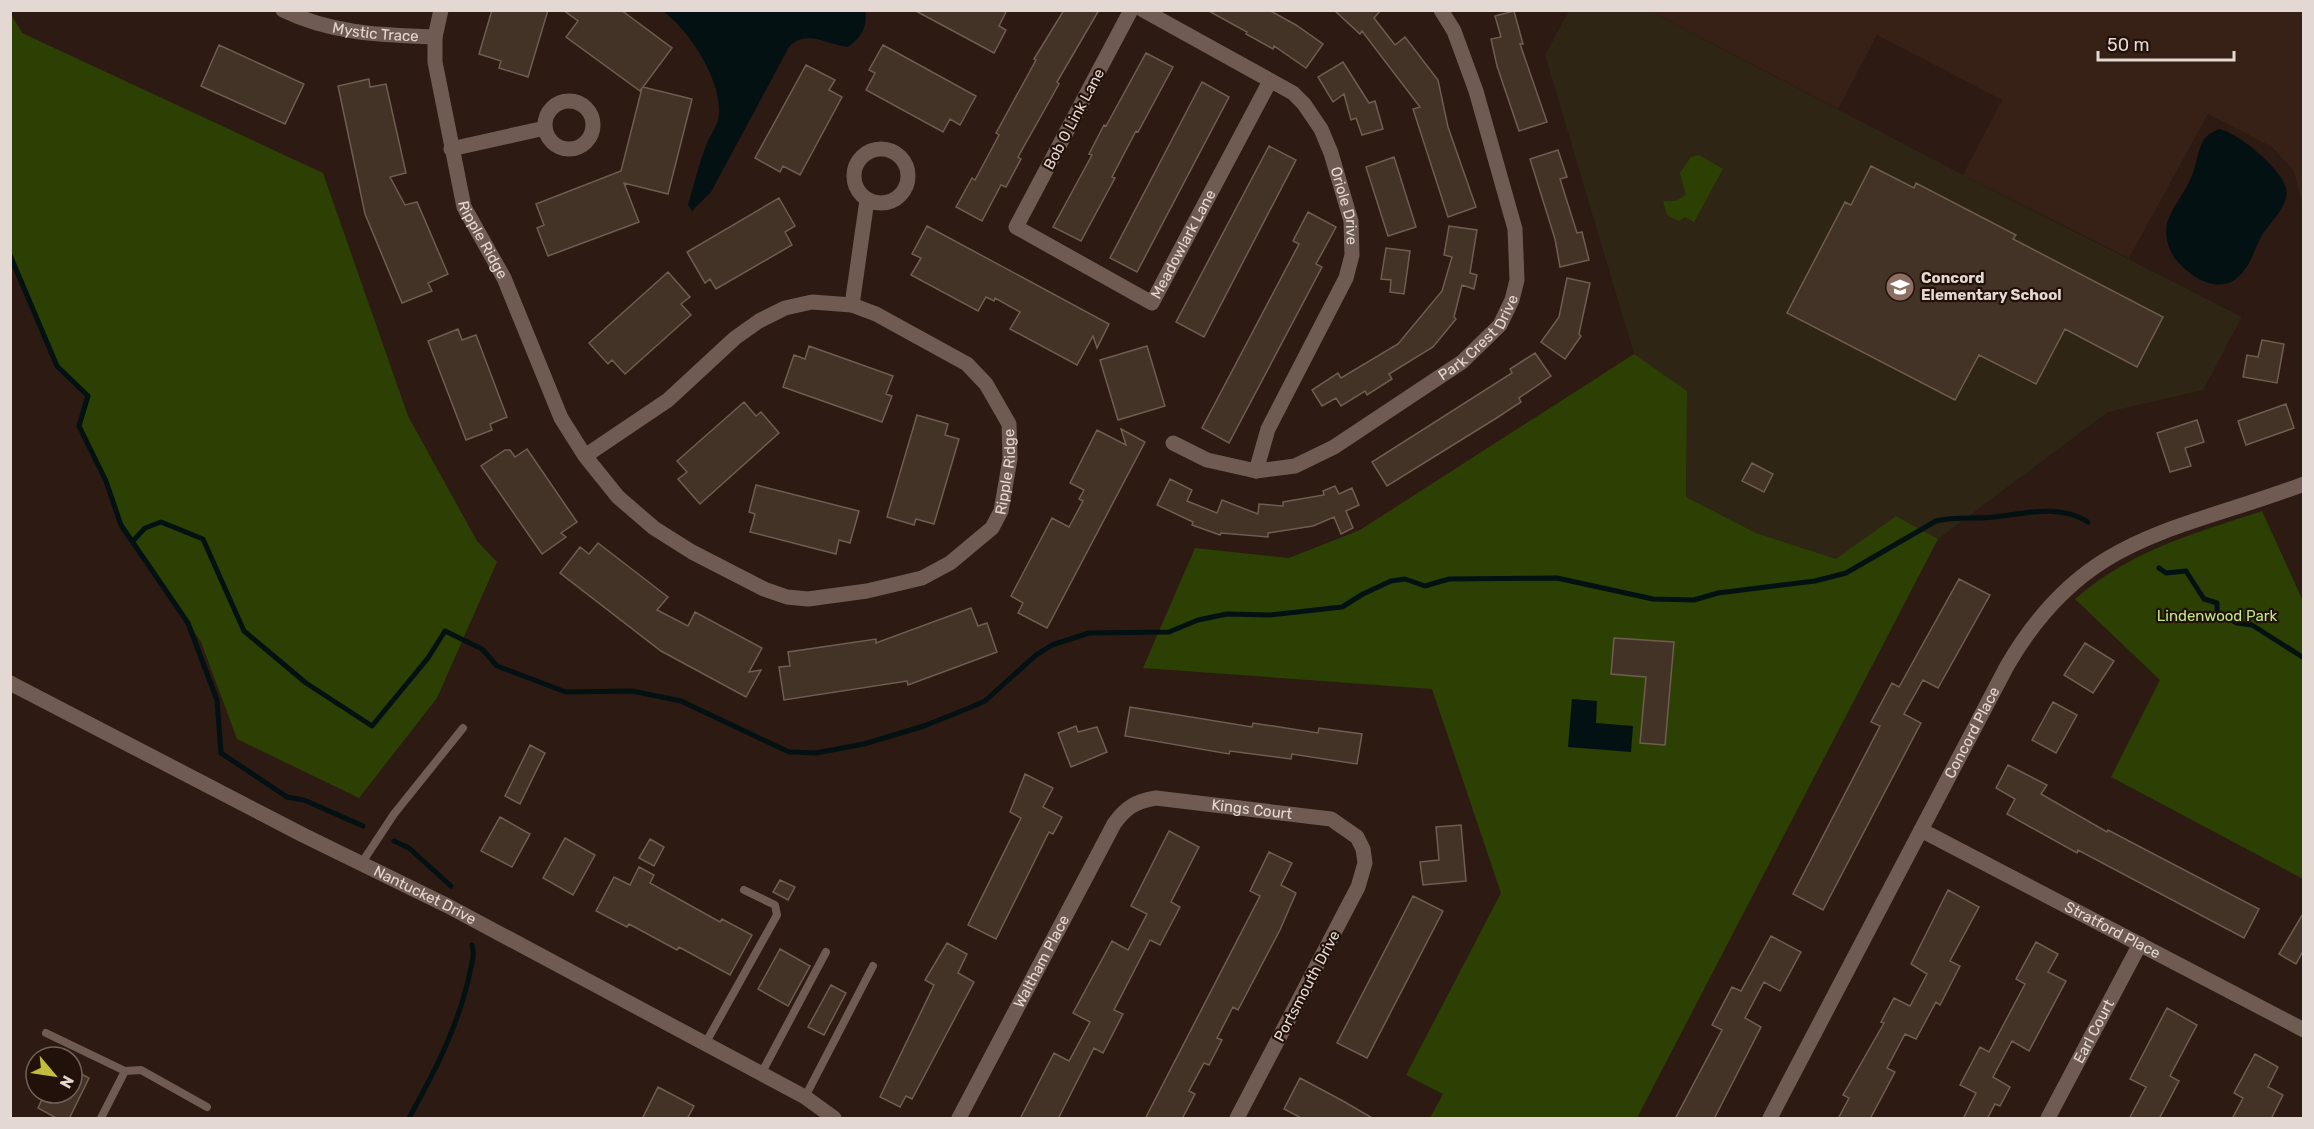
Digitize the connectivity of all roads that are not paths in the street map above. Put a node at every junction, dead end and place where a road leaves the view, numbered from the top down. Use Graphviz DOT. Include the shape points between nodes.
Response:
graph roads {
  1 [pos="283,10"];
  2 [pos="441,10"];
  3 [pos="1131,10"];
  4 [pos="1442,10"];
  5 [pos="1147,13"];
  6 [pos="435,37"];
  7 [pos="1270,81"];
  8 [pos="545,128"];
  9 [pos="451,149"];
  10 [pos="867,200"];
  11 [pos="1016,227"];
  12 [pos="852,305"];
  13 [pos="1173,443"];
  14 [pos="585,456"];
  15 [pos="1256,471"];
  16 [pos="2304,484"];
  17 [pos="10,683"];
  18 [pos="463,728"];
  19 [pos="1129,806"];
  20 [pos="1921,830"];
  21 [pos="1363,849"];
  22 [pos="361,864"];
  23 [pos="744,891"];
  24 [pos="2140,944"];
  25 [pos="826,952"];
  26 [pos="873,966"];
  27 [pos="2304,1030"];
  28 [pos="46,1034"];
  29 [pos="705,1044"];
  30 [pos="125,1071"];
  31 [pos="761,1074"];
  32 [pos="805,1097"];
  33 [pos="207,1107"];
  34 [pos="101,1119"];
  35 [pos="834,1119"];
  36 [pos="958,1119"];
  37 [pos="1237,1119"];
  38 [pos="1770,1119"];
  39 [pos="2048,1119"];
  1 -- 6 [label="street, Mystic Trace" via="342,32"];
  2 -- 6 [label="street, Ripple Ridge"];
  3 -- 11 [label="street, Bob O Link Lane"];
  4 -- 15 [label="street, Park Crest Drive" via="1454,31 1476,92 1515,229 1517,280 1508,310 1489,338 1462,362 1344,440 1295,466"];
  5 -- 7 [label="street, Oriole Drive"];
  6 -- 9 [label="street, Ripple Ridge" via="435,62"];
  7 -- 11 [label="street, Meadowlark Lane" via="1152,303"];
  7 -- 15 [label="street, Oriole Drive" via="1293,93 1321,129 1351,221 1353,243 1346,278 1268,429"];
  8 -- 9 [label="street"];
  9 -- 14 [label="street, Ripple Ridge" via="464,207 504,278 561,418"];
  10 -- 12 [label="street"];
  12 -- 14 [label="street, Ripple Ridge" via="812,302 785,308 759,321 668,400"];
  12 -- 14 [label="street, Ripple Ridge" via="967,364 987,384 1009,424 1010,459 1001,512 992,528 950,563 922,578 867,591 808,599 786,597 692,552 654,528 618,497"];
  13 -- 15 [label="street, Park Crest Drive" via="1207,460"];
  16 -- 20 [label="street, Concord Place" via="2141,539 2098,563 2062,592 2019,645"];
  17 -- 22 [label="street, Nantucket Drive"];
  18 -- 22 [label="lane" via="394,814"];
  19 -- 21 [label="street, Kings Court" via="1141,800 1173,798 1318,817 1344,826 1357,837"];
  19 -- 36 [label="street, Waltham Place" via="1114,824"];
  20 -- 24 [label="street, Stratford Place"];
  20 -- 38 [label="street, Concord Place"];
  21 -- 37 [label="street, Portsmouth Drive" via="1365,863 1358,887"];
  22 -- 29 [label="street, Nantucket Drive" via="448,906"];
  23 -- 29 [label="lane" via="775,905 777,915"];
  24 -- 27 [label="street, Stratford Place"];
  24 -- 39 [label="street, Earl Court"];
  25 -- 31 [label="lane"];
  26 -- 32 [label="lane"];
  28 -- 30 [label="lane"];
  29 -- 31 [label="street, Nantucket Drive"];
  30 -- 33 [label="lane" via="141,1070"];
  30 -- 34 [label="lane"];
  31 -- 32 [label="street, Nantucket Drive"];
  32 -- 35 [label="street, Nantucket Drive"];
}
